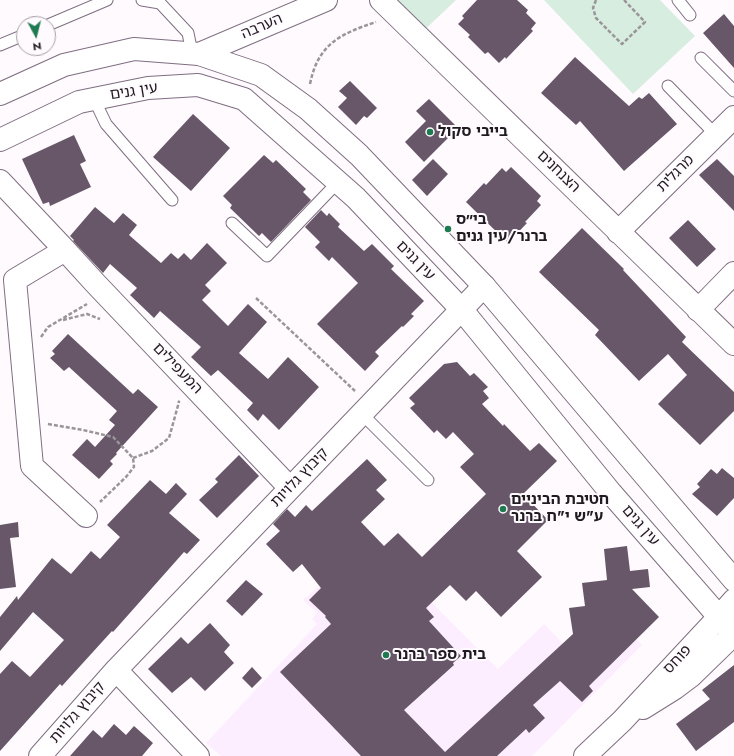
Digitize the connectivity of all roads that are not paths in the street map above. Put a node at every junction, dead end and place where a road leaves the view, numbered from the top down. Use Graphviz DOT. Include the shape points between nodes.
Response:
graph roads {
  1 [pos="106,0"];
  2 [pos="142,0"];
  3 [pos="326,0"];
  4 [pos="381,0"];
  5 [pos="678,0"];
  6 [pos="690,15"];
  7 [pos="56,22"];
  8 [pos="16,38"];
  9 [pos="0,45"];
  10 [pos="195,53"];
  11 [pos="701,58"];
  12 [pos="668,86"];
  13 [pos="734,91"];
  14 [pos="0,94"];
  15 [pos="94,99"];
  16 [pos="734,117"];
  17 [pos="716,135"];
  18 [pos="0,140"];
  19 [pos="0,181"];
  20 [pos="338,182"];
  21 [pos="172,200"];
  22 [pos="232,223"];
  23 [pos="618,232"];
  24 [pos="65,250"];
  25 [pos="734,273"];
  26 [pos="484,286"];
  27 [pos="462,310"];
  28 [pos="698,310"];
  29 [pos="734,344"];
  30 [pos="366,409"];
  31 [pos="428,480"];
  32 [pos="290,488"];
  33 [pos="86,516"];
  34 [pos="734,580"];
  35 [pos="734,600"];
  36 [pos="719,617"];
  37 [pos="734,635"];
  38 [pos="116,670"];
  39 [pos="622,721"];
  40 [pos="40,756"];
  41 [pos="198,756"];
  42 [pos="585,756"];
  1 -- 7 [label="lane"];
  2 -- 10 [label="lane" via="160,3 188,33"];
  3 -- 10 [label="street, הערבה"];
  4 -- 23 [label="street, הצנחנים"];
  5 -- 6 [label="lane"];
  8 -- 9 [label="lane"];
  10 -- 14 [label="street" via="134,49 64,65"];
  10 -- 26 [label="street" via="261,75 308,109 359,155"];
  11 -- 13 [label="lane"];
  12 -- 17 [label="lane"];
  15 -- 18 [label="street, עין גנים" via="79,102"];
  15 -- 20 [label="street, עין גנים" via="148,88 198,85 244,100"];
  15 -- 21 [label="lane" via="106,124"];
  16 -- 17 [label="street, מרגלית"];
  17 -- 23 [label="street, מרגלית"];
  19 -- 24 [label="street, המעפילים"];
  20 -- 22 [label="lane" via="267,256"];
  20 -- 27 [label="street, עין גנים"];
  23 -- 28 [label="street, הצנחנים"];
  24 -- 32 [label="street, המעפילים"];
  24 -- 33 [label="street" via="16,280 16,287 32,466"];
  25 -- 28 [label="street"];
  26 -- 27 [label="street, קיבוץ גלויות"];
  26 -- 34 [label="street"];
  27 -- 30 [label="street, קיבוץ גלויות"];
  27 -- 36 [label="street, עין גנים" via="611,493"];
  28 -- 29 [label="street, הצנחנים"];
  30 -- 31 [label="lane"];
  30 -- 32 [label="street, קיבוץ גלויות"];
  32 -- 38 [label="street, קיבוץ גלויות"];
  35 -- 36 [label="street, פוחס"];
  36 -- 37 [label="street, עין גנים"];
  36 -- 39 [label="street, פוחס"];
  37 -- 39 [label="street, פוחס" via="691,676"];
  38 -- 40 [label="street, קיבוץ גלויות"];
  38 -- 41 [label="street, קיבוץ גלויות"];
  39 -- 42 [label="street, פוחס"];
}
